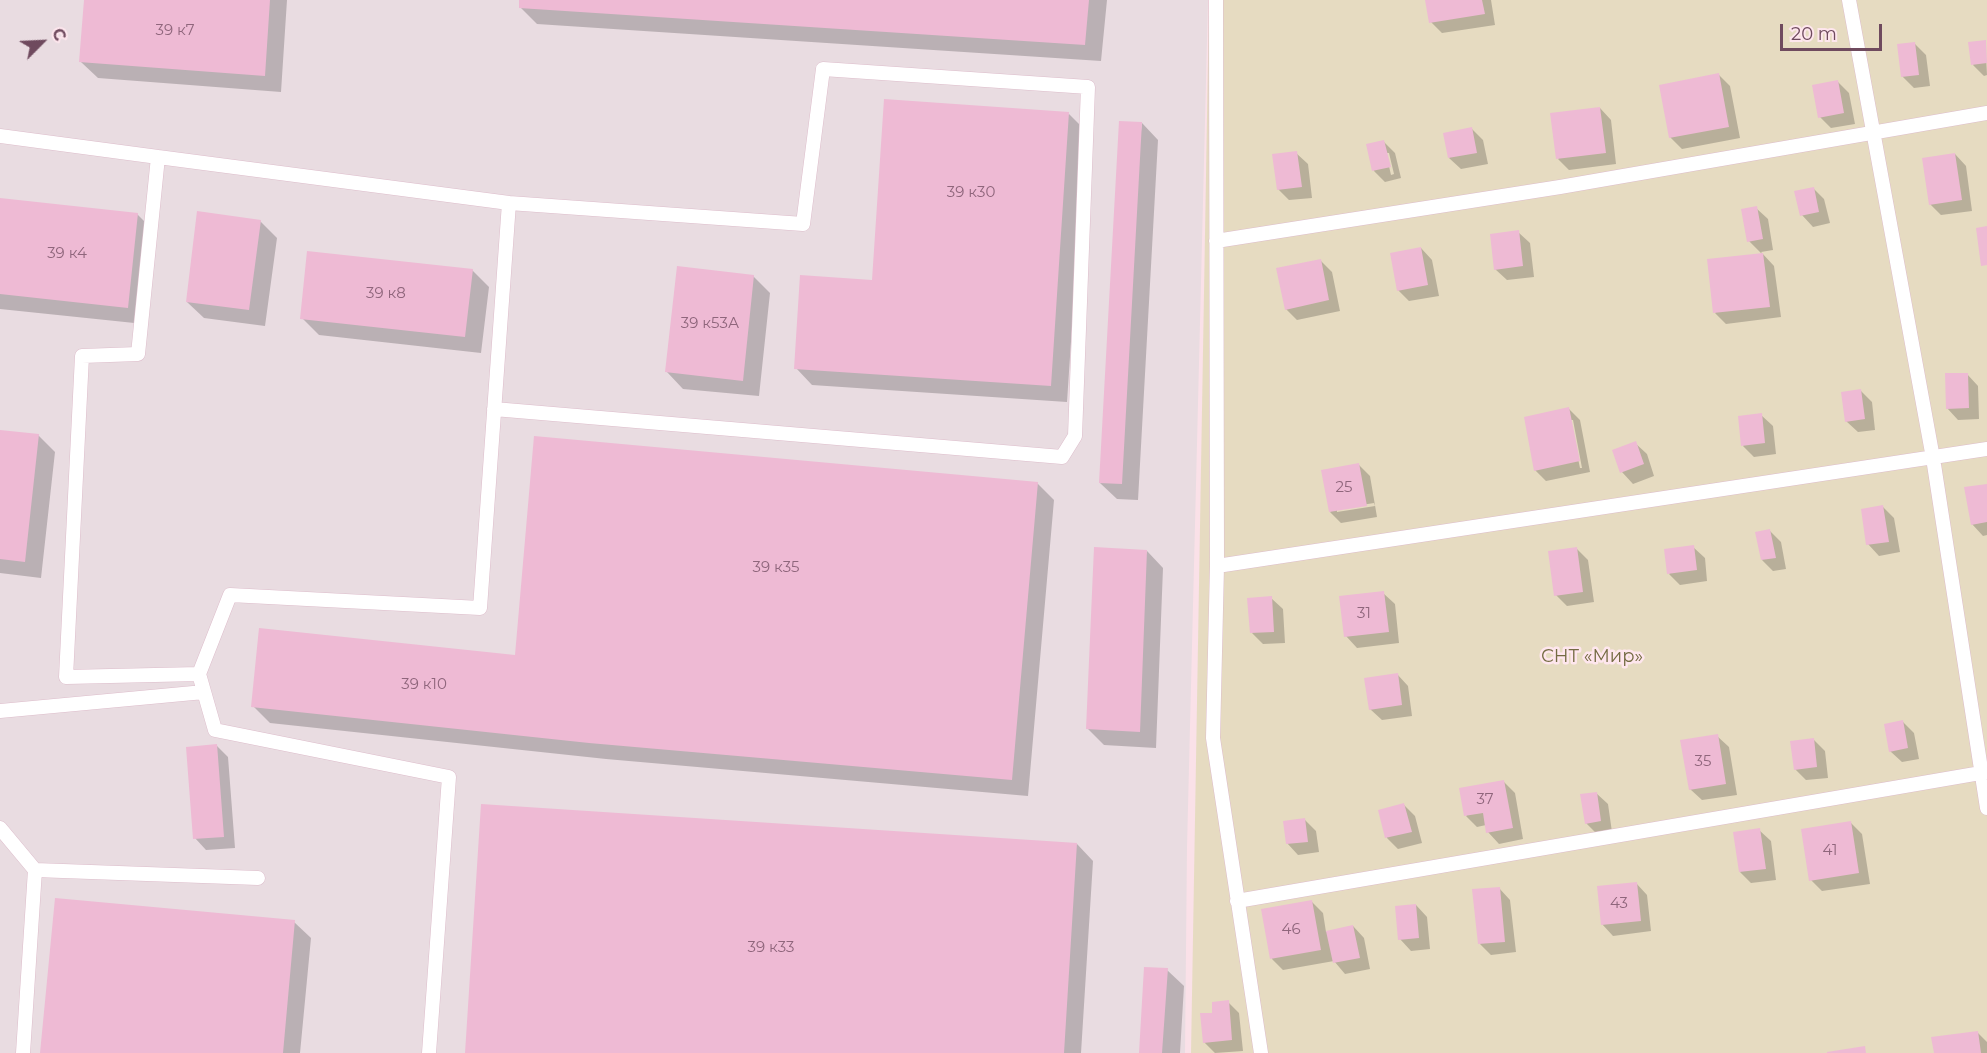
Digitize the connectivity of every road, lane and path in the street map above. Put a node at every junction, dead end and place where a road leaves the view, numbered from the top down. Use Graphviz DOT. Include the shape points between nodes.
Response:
graph roads {
  1 [pos="1216,0"];
  2 [pos="1849,0"];
  3 [pos="1987,113"];
  4 [pos="1872,132"];
  5 [pos="0,136"];
  6 [pos="158,157"];
  7 [pos="509,203"];
  8 [pos="1216,241"];
  9 [pos="494,409"];
  10 [pos="1987,449"];
  11 [pos="1933,458"];
  12 [pos="1217,566"];
  13 [pos="199,674"];
  14 [pos="204,692"];
  15 [pos="0,711"];
  16 [pos="1984,772"];
  17 [pos="1987,808"];
  18 [pos="0,828"];
  19 [pos="35,870"];
  20 [pos="258,878"];
  21 [pos="1237,901"];
  22 [pos="23,1053"];
  23 [pos="429,1053"];
  24 [pos="1261,1053"];
  1 -- 8 [label="lane"];
  2 -- 4 [label="lane"];
  3 -- 4 [label="lane"];
  4 -- 8 [label="lane" via="1560,187"];
  4 -- 11 [label="lane"];
  5 -- 6 [label="lane"];
  6 -- 7 [label="lane"];
  6 -- 13 [label="lane" via="138,354 82,356 66,677"];
  7 -- 9 [label="lane"];
  7 -- 9 [label="lane" via="803,224 823,69 1088,87 1074,436 1062,457"];
  8 -- 12 [label="lane"];
  9 -- 13 [label="lane" via="480,608 230,595"];
  10 -- 11 [label="lane"];
  11 -- 12 [label="lane"];
  11 -- 16 [label="lane"];
  12 -- 21 [label="lane" via="1213,738"];
  13 -- 14 [label="lane"];
  14 -- 15 [label="lane"];
  14 -- 23 [label="lane" via="215,730 449,777"];
  16 -- 17 [label="lane"];
  16 -- 21 [label="lane"];
  18 -- 19 [label="lane"];
  19 -- 20 [label="lane"];
  19 -- 22 [label="lane"];
  21 -- 24 [label="lane"];
}
